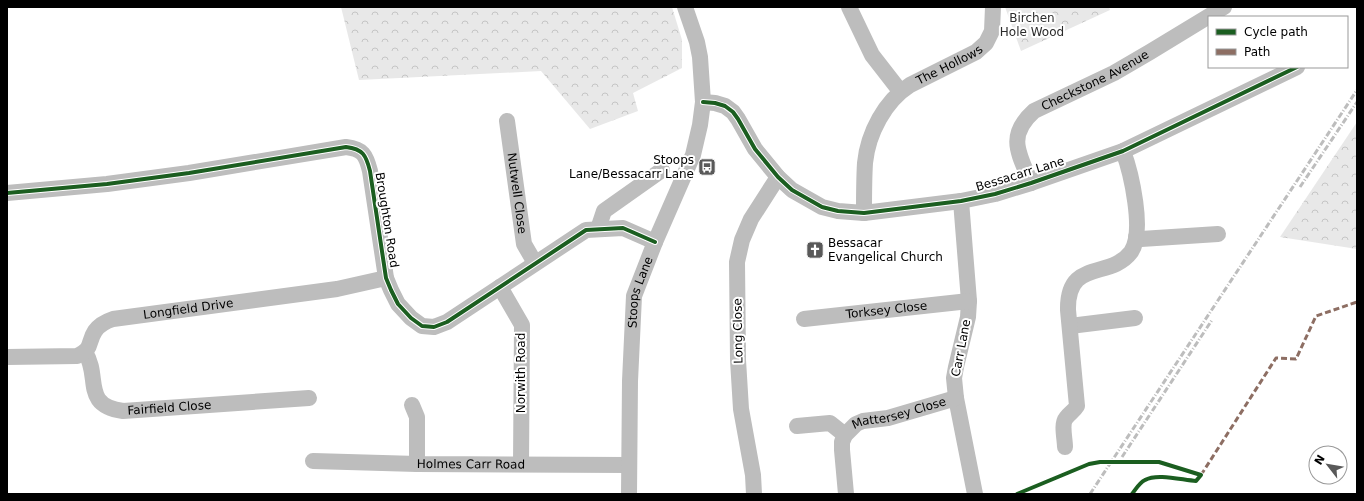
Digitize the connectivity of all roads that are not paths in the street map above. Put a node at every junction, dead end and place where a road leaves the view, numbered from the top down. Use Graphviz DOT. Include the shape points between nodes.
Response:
graph roads {
  1 [pos="685,7"];
  2 [pos="849,7"];
  3 [pos="993,7"];
  4 [pos="1224,7"];
  5 [pos="1209,16"];
  6 [pos="1208,17"];
  7 [pos="1295,68"];
  8 [pos="900,91"];
  9 [pos="703,102"];
  10 [pos="507,121"];
  11 [pos="1123,150"];
  12 [pos="662,170"];
  13 [pos="778,177"];
  14 [pos="1031,183"];
  15 [pos="7,193"];
  16 [pos="961,201"];
  17 [pos="864,213"];
  18 [pos="598,229"];
  19 [pos="1218,234"];
  20 [pos="1136,237"];
  21 [pos="655,242"];
  22 [pos="535,263"];
  23 [pos="386,278"];
  24 [pos="500,287"];
  25 [pos="969,301"];
  26 [pos="1135,318"];
  27 [pos="804,319"];
  28 [pos="1070,326"];
  29 [pos="85,352"];
  30 [pos="7,357"];
  31 [pos="956,398"];
  32 [pos="299,404"];
  33 [pos="412,405"];
  34 [pos="797,426"];
  35 [pos="845,435"];
  36 [pos="1066,447"];
  37 [pos="313,461"];
  38 [pos="417,464"];
  39 [pos="521,464"];
  40 [pos="629,465"];
  41 [pos="629,494"];
  42 [pos="754,494"];
  43 [pos="846,494"];
  44 [pos="975,494"];
  1 -- 9 [label="street, Stoops Lane" via="700,57"];
  2 -- 8 [label="street" via="872,55"];
  3 -- 8 [label="street, The Hollows" via="992,31 986,43 976,52"];
  4 -- 5 [label="street, Checkstone Avenue"];
  6 -- 14 [label="street, Checkstone Avenue" via="1114,73 1034,111 1025,119 1019,129 1018,152"];
  7 -- 11 [label="street, Bessacarr Lane"];
  8 -- 17 [label="street, The Hollows" via="877,122 869,144 865,162"];
  9 -- 13 [label="street, Bessacarr Lane" via="725,106 733,112 755,149"];
  9 -- 21 [label="street, Stoops Lane" via="693,155"];
  10 -- 22 [label="street, Nutwell Close" via="524,244"];
  11 -- 14 [label="street, Bessacarr Lane"];
  11 -- 20 [label="street" via="1134,194"];
  12 -- 18 [label="street" via="604,211"];
  13 -- 17 [label="street, Bessacarr Lane" via="792,190 822,207"];
  13 -- 42 [label="street, Long Close" via="751,219 742,240 737,262 741,409"];
  14 -- 16 [label="street, Bessacarr Lane"];
  15 -- 23 [label="street, Broughton Road" via="107,184 346,147 354,148 363,153 368,161"];
  16 -- 17 [label="street, Bessacarr Lane"];
  16 -- 25 [label="street, Carr Lane"];
  18 -- 21 [label="street, Broughton Road" via="623,228"];
  18 -- 22 [label="street, Broughton Road" via="586,230"];
  19 -- 20 [label="street" via="1141,239"];
  20 -- 28 [label="street" via="1131,252 1124,259 1113,266 1087,273 1072,288 1068,299"];
  21 -- 40 [label="street, Stoops Lane" via="634,296"];
  22 -- 24 [label="street, Broughton Road"];
  23 -- 24 [label="street, Broughton Road" via="398,304 411,318 422,326 434,327 447,322"];
  23 -- 29 [label="street, Longfield Drive" via="337,289 114,319 95,330"];
  24 -- 39 [label="street, Norwith Road" via="522,325"];
  25 -- 27 [label="street, Torksey Close"];
  25 -- 31 [label="street, Carr Lane" via="968,317 954,378"];
  26 -- 28 [label="street"];
  28 -- 36 [label="street" via="1078,406 1064,422"];
  29 -- 30 [label="street" via="77,356"];
  29 -- 32 [label="street, Fairfield Close" via="91,366 95,393 101,403 112,409"];
  31 -- 35 [label="street, Mattersey Close" via="888,418 856,424"];
  31 -- 44 [label="street, Carr Lane"];
  33 -- 38 [label="street" via="417,417"];
  34 -- 35 [label="street, Mattersey Close" via="830,424"];
  35 -- 43 [label="street, Mattersey Close" via="842,450"];
  37 -- 38 [label="street, Holmes Carr Road"];
  38 -- 39 [label="street, Holmes Carr Road"];
  39 -- 40 [label="street, Holmes Carr Road"];
  40 -- 41 [label="street, Stoops Lane"];
}
